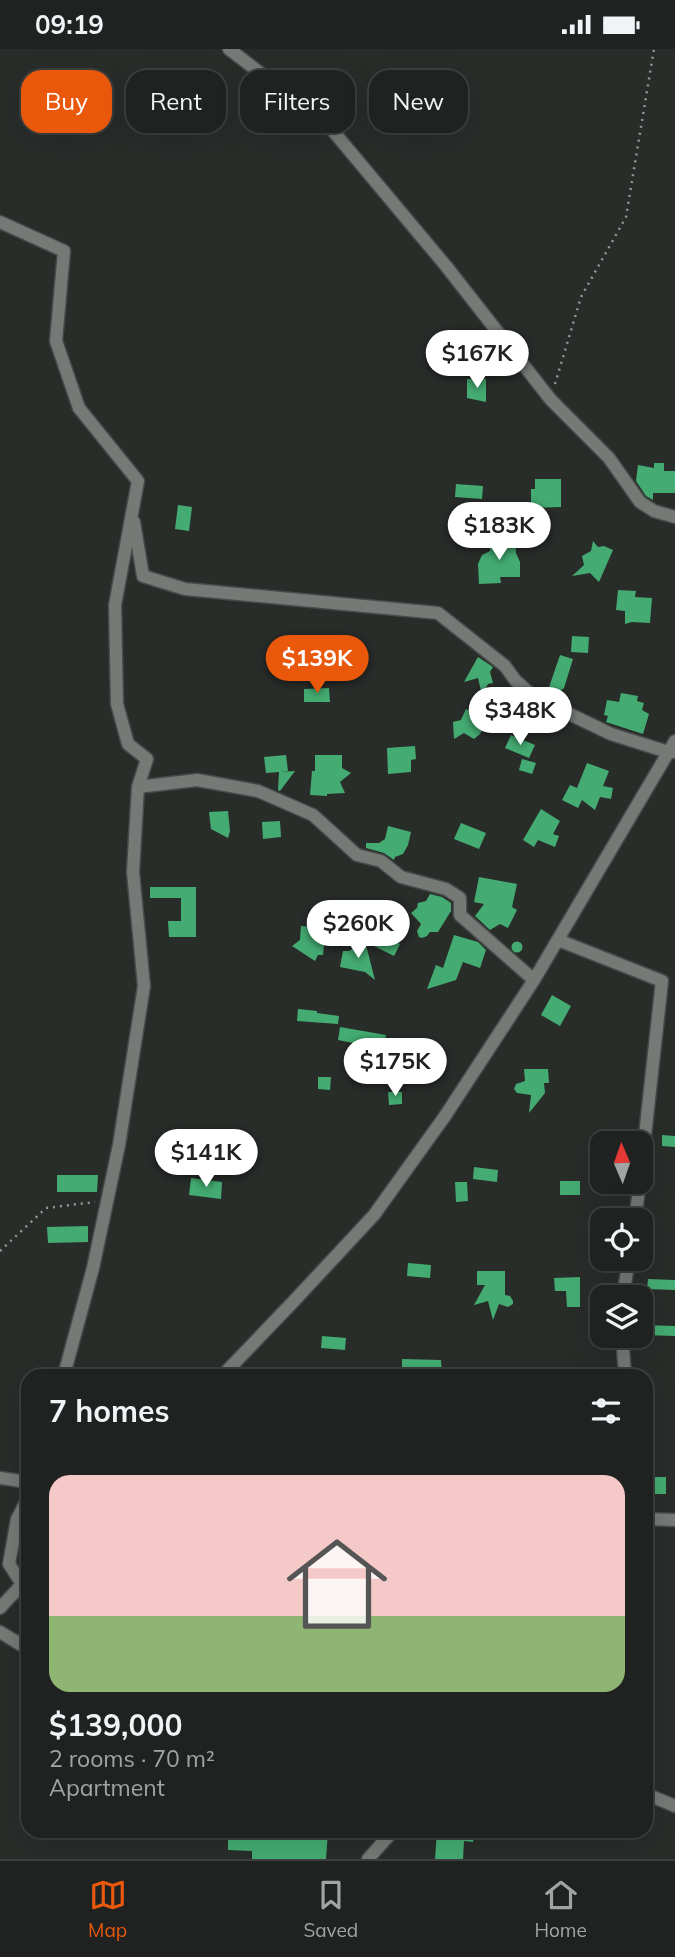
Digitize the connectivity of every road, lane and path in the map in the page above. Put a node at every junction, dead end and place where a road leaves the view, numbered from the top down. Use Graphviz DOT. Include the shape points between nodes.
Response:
graph roads {
  1 [pos="229,49"];
  2 [pos="654,49"];
  3 [pos="0,222"];
  4 [pos="551,400"];
  5 [pos="133,512"];
  6 [pos="675,517"];
  7 [pos="673,748"];
  8 [pos="138,787"];
  9 [pos="558,940"];
  10 [pos="534,981"];
  11 [pos="646,1131"];
  12 [pos="107,1200"];
  13 [pos="0,1251"];
  14 [pos="623,1348"];
  15 [pos="66,1369"];
  16 [pos="229,1369"];
  17 [pos="625,1369"];
  18 [pos="0,1478"];
  19 [pos="21,1481"];
  20 [pos="21,1512"];
  21 [pos="653,1519"];
  22 [pos="675,1520"];
  23 [pos="21,1576"];
  24 [pos="21,1584"];
  25 [pos="0,1608"];
  26 [pos="0,1632"];
  27 [pos="21,1645"];
  28 [pos="653,1797"];
  29 [pos="675,1806"];
  30 [pos="387,1838"];
  31 [pos="368,1859"];
  1 -- 4 [label="street" via="327,125"];
  2 -- 4 [label="path" via="626,217 581,297"];
  3 -- 5 [label="street" via="64,251 56,341 79,408 138,481"];
  4 -- 6 [label="street" via="609,459 640,502"];
  5 -- 7 [label="street" via="143,576 185,589 438,613 505,666 534,697 611,734"];
  5 -- 8 [label="street" via="115,605 117,704 128,744 147,759"];
  7 -- 9 [label="street"];
  8 -- 10 [label="street" via="197,780 258,791 313,815 357,855 460,898 460,915"];
  8 -- 12 [label="street" via="133,872 144,986"];
  9 -- 10 [label="street"];
  9 -- 11 [label="street" via="662,981"];
  10 -- 16 [label="street" via="374,1215"];
  12 -- 13 [label="path" via="46,1208"];
  12 -- 15 [label="street"];
  14 -- 17 [label="street"];
  18 -- 19 [label="street"];
  20 -- 23 [label="street" via="9,1564"];
  21 -- 22 [label="street"];
  24 -- 25 [label="street"];
  26 -- 27 [label="street"];
  28 -- 29 [label="street"];
  30 -- 31 [label="street"];
}
